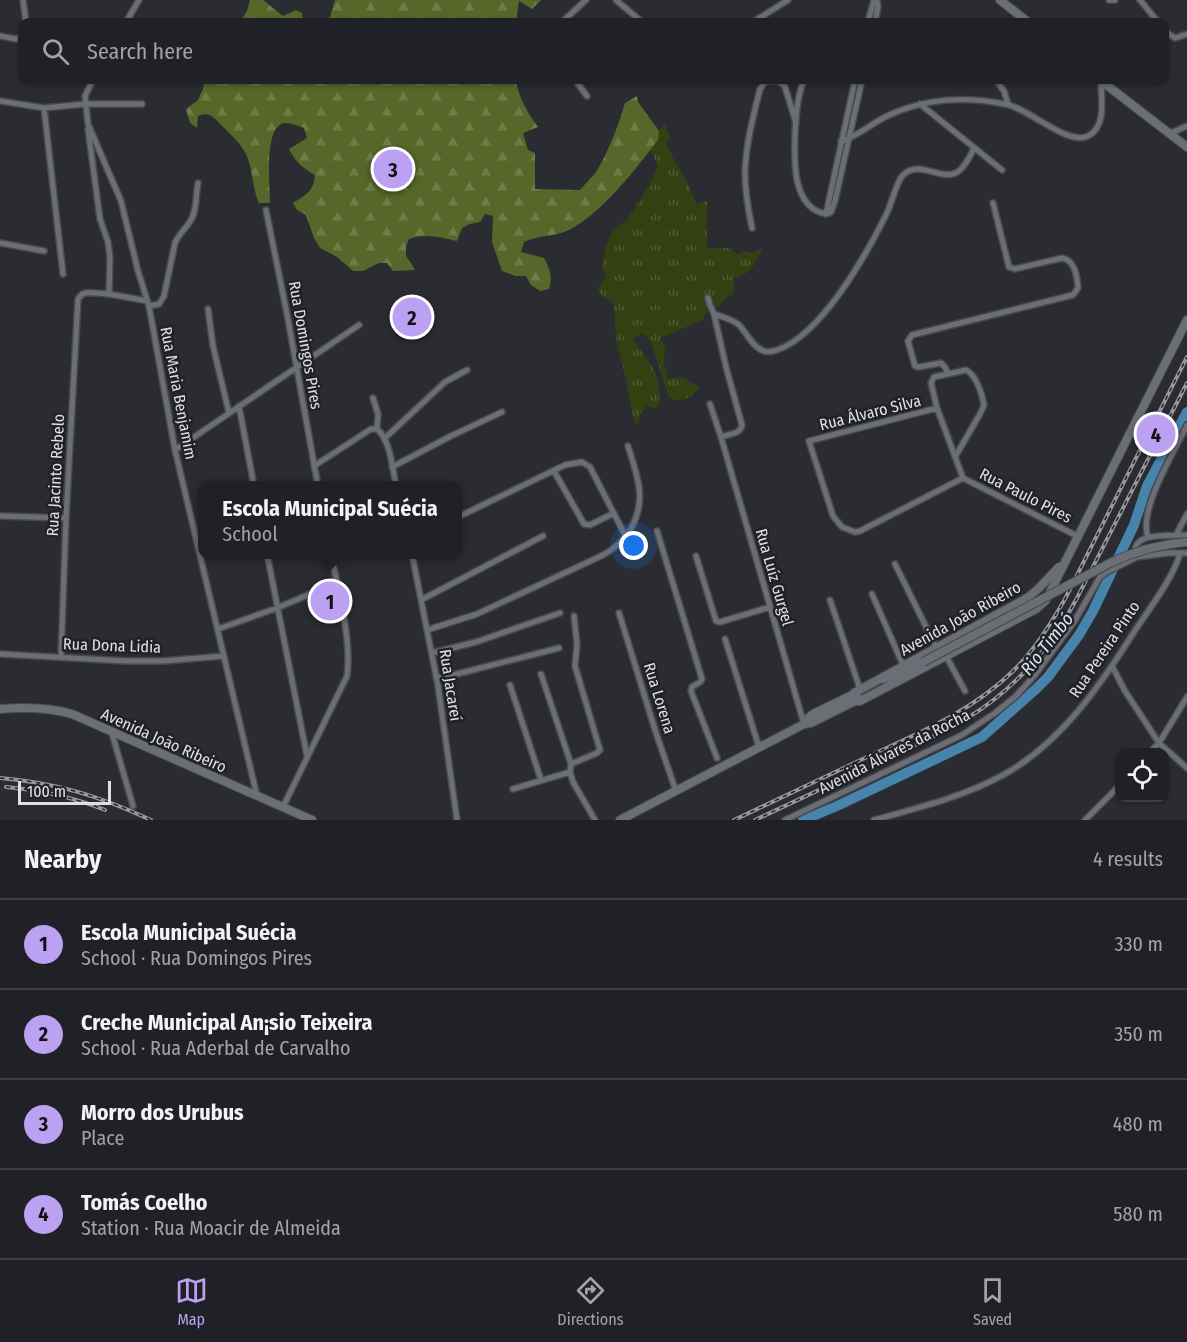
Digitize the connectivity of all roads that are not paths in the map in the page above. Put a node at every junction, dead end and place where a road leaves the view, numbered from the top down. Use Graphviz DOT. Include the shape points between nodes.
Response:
graph roads {
  1 [pos="23,0"];
  2 [pos="139,0"];
  3 [pos="586,0"];
  4 [pos="616,0"];
  5 [pos="788,0"];
  6 [pos="876,0"];
  7 [pos="1000,0"];
  8 [pos="1108,0"];
  9 [pos="1114,0"];
  10 [pos="1142,0"];
  11 [pos="25,18"];
  12 [pos="128,18"];
  13 [pos="566,18"];
  14 [pos="637,18"];
  15 [pos="759,18"];
  16 [pos="869,18"];
  17 [pos="876,18"];
  18 [pos="1022,18"];
  19 [pos="1155,18"];
  20 [pos="1169,34"];
  21 [pos="1187,34"];
  22 [pos="0,36"];
  23 [pos="18,38"];
  24 [pos="91,84"];
  25 [pos="578,84"];
  26 [pos="763,84"];
  27 [pos="783,84"];
  28 [pos="803,84"];
  29 [pos="854,84"];
  30 [pos="861,84"];
  31 [pos="998,84"];
  32 [pos="1100,84"];
  33 [pos="1105,84"];
  34 [pos="587,96"];
  35 [pos="0,101"];
  36 [pos="85,104"];
  37 [pos="141,104"];
  38 [pos="920,104"];
  39 [pos="1008,104"];
  40 [pos="44,108"];
  41 [pos="796,123"];
  42 [pos="88,124"];
  43 [pos="1187,126"];
  44 [pos="1171,133"];
  45 [pos="849,139"];
  46 [pos="841,141"];
  47 [pos="1187,147"];
  48 [pos="974,148"];
  49 [pos="1002,170"];
  50 [pos="198,183"];
  51 [pos="993,203"];
  52 [pos="266,210"];
  53 [pos="826,214"];
  54 [pos="752,228"];
  55 [pos="0,243"];
  56 [pos="44,251"];
  57 [pos="63,274"];
  58 [pos="109,294"];
  59 [pos="708,298"];
  60 [pos="148,304"];
  61 [pos="208,309"];
  62 [pos="714,314"];
  63 [pos="1187,320"];
  64 [pos="359,325"];
  65 [pos="296,368"];
  66 [pos="467,370"];
  67 [pos="948,374"];
  68 [pos="373,398"];
  69 [pos="710,404"];
  70 [pos="239,406"];
  71 [pos="937,408"];
  72 [pos="502,412"];
  73 [pos="229,413"];
  74 [pos="1187,425"];
  75 [pos="377,429"];
  76 [pos="721,437"];
  77 [pos="385,438"];
  78 [pos="628,446"];
  79 [pos="175,450"];
  80 [pos="955,458"];
  81 [pos="314,466"];
  82 [pos="392,467"];
  83 [pos="554,471"];
  84 [pos="963,478"];
  85 [pos="253,481"];
  86 [pos="317,481"];
  87 [pos="395,481"];
  88 [pos="614,513"];
  89 [pos="462,515"];
  90 [pos="1187,515"];
  91 [pos="0,516"];
  92 [pos="66,518"];
  93 [pos="657,531"];
  94 [pos="860,531"];
  95 [pos="1187,535"];
  96 [pos="543,536"];
  97 [pos="1077,536"];
  98 [pos="1176,536"];
  99 [pos="626,537"];
  100 [pos="1148,537"];
  101 [pos="1187,542"];
  102 [pos="198,546"];
  103 [pos="1184,553"];
  104 [pos="696,556"];
  105 [pos="1137,557"];
  106 [pos="201,559"];
  107 [pos="268,559"];
  108 [pos="332,559"];
  109 [pos="413,559"];
  110 [pos="1066,559"];
  111 [pos="895,564"];
  112 [pos="336,583"];
  113 [pos="872,594"];
  114 [pos="421,600"];
  115 [pos="830,600"];
  116 [pos="770,607"];
  117 [pos="277,608"];
  118 [pos="560,613"];
  119 [pos="619,613"];
  120 [pos="574,616"];
  121 [pos="218,630"];
  122 [pos="428,630"];
  123 [pos="725,639"];
  124 [pos="936,647"];
  125 [pos="559,648"];
  126 [pos="432,653"];
  127 [pos="0,654"];
  128 [pos="224,656"];
  129 [pos="946,656"];
  130 [pos="61,657"];
  131 [pos="903,665"];
  132 [pos="1112,666"];
  133 [pos="541,674"];
  134 [pos="437,678"];
  135 [pos="510,685"];
  136 [pos="860,689"];
  137 [pos="965,691"];
  138 [pos="854,698"];
  139 [pos="1187,698"];
  140 [pos="0,709"];
  141 [pos="804,724"];
  142 [pos="111,730"];
  143 [pos="1159,742"];
  144 [pos="759,747"];
  145 [pos="1154,748"];
  146 [pos="308,758"];
  147 [pos="719,763"];
  148 [pos="571,764"];
  149 [pos="1187,768"];
  150 [pos="570,772"];
  151 [pos="541,780"];
  152 [pos="513,789"];
  153 [pos="1115,789"];
  154 [pos="676,790"];
  155 [pos="257,796"];
  156 [pos="133,806"];
  157 [pos="283,807"];
  158 [pos="312,820"];
  159 [pos="457,820"];
  160 [pos="595,820"];
  161 [pos="620,820"];
  162 [pos="785,820"];
  163 [pos="874,820"];
  164 [pos="1085,820"];
  1 -- 11 [label="street"];
  2 -- 12 [label="street"];
  3 -- 13 [label="street"];
  4 -- 14 [label="street"];
  5 -- 15 [label="street"];
  6 -- 16 [label="street"];
  6 -- 17 [label="street"];
  7 -- 18 [label="main road"];
  8 -- 9 [label="street"];
  10 -- 19 [label="street"];
  20 -- 21 [label="street" via="1175,38"];
  22 -- 23 [label="street"];
  24 -- 36 [label="street"];
  25 -- 34 [label="street"];
  26 -- 54 [label="street" via="747,147 746,190"];
  27 -- 41 [label="street"];
  28 -- 41 [label="street"];
  29 -- 46 [label="street"];
  30 -- 45 [label="street"];
  31 -- 39 [label="street"];
  32 -- 39 [label="street" via="1100,119 1087,137 1069,136 1052,129"];
  33 -- 44 [label="main road"];
  35 -- 40 [label="street"];
  36 -- 37 [label="street"];
  36 -- 40 [label="street"];
  36 -- 42 [label="street, Rua Maria Benjamim"];
  38 -- 39 [label="street" via="957,99"];
  38 -- 45 [label="street" via="884,118"];
  38 -- 48 [label="street"];
  40 -- 57 [label="street"];
  41 -- 53 [label="street" via="795,169 799,189 811,207"];
  42 -- 58 [label="street" via="100,219 109,249"];
  42 -- 60 [label="street, Rua Maria Benjamim" via="121,201"];
  43 -- 44 [label="street"];
  44 -- 47 [label="main road"];
  45 -- 46 [label="street"];
  45 -- 53 [label="street" via="833,209"];
  46 -- 53 [label="street"];
  48 -- 49 [label="street"];
  48 -- 62 [label="street" via="962,168 950,175 924,169 905,173 872,243 850,278 798,340 783,348 762,351 733,321"];
  50 -- 60 [label="street" via="192,219 175,243 164,296 159,304"];
  51 -- 67 [label="street" via="1009,267 1066,258 1072,263 1078,288 1073,295 912,334 908,341 915,366 941,363"];
  52 -- 65 [label="street, Rua Domingos Pires"];
  55 -- 56 [label="street"];
  58 -- 60 [label="street"];
  58 -- 92 [label="street, Rua Jacinto Rebelo" via="86,293 78,302"];
  59 -- 62 [label="street"];
  60 -- 79 [label="street, Rua Maria Benjamim"];
  61 -- 73 [label="street"];
  62 -- 76 [label="street" via="742,424 738,432"];
  63 -- 97 [label="main road"];
  64 -- 65 [label="street"];
  65 -- 70 [label="street"];
  65 -- 81 [label="street, Rua Domingos Pires"];
  66 -- 77 [label="street" via="445,382"];
  67 -- 71 [label="street, Rua Paulo Pires" via="932,380"];
  67 -- 80 [label="street" via="969,370 984,405"];
  68 -- 75 [label="street"];
  69 -- 76 [label="street, Rua Luíz Gurgel"];
  70 -- 73 [label="street"];
  70 -- 85 [label="street"];
  71 -- 80 [label="street, Rua Paulo Pires"];
  71 -- 94 [label="street, Rua Álvaro Silva" via="809,441 833,516 842,527"];
  72 -- 82 [label="street"];
  73 -- 79 [label="street"];
  74 -- 100 [label="street" via="1148,508"];
  75 -- 77 [label="street"];
  75 -- 81 [label="street" via="371,429"];
  76 -- 116 [label="street, Rua Luíz Gurgel"];
  77 -- 82 [label="street"];
  78 -- 99 [label="street" via="639,501 637,516"];
  79 -- 102 [label="street, Rua Maria Benjamim"];
  80 -- 84 [label="street, Rua Paulo Pires"];
  81 -- 86 [label="street, Rua Domingos Pires"];
  82 -- 87 [label="street"];
  83 -- 88 [label="street" via="582,462 590,467"];
  83 -- 88 [label="street" via="584,524 590,525"];
  83 -- 89 [label="street"];
  84 -- 94 [label="street, Rua Paulo Pires"];
  84 -- 97 [label="street, Rua Paulo Pires"];
  88 -- 99 [label="street"];
  90 -- 98 [label="street"];
  91 -- 92 [label="street"];
  92 -- 130 [label="street, Rua Jacinto Rebelo"];
  93 -- 147 [label="street" via="701,676 691,691"];
  95 -- 98 [label="street"];
  96 -- 114 [label="street"];
  97 -- 110 [label="main road"];
  98 -- 100 [label="street"];
  99 -- 122 [label="street" via="601,556 477,614"];
  100 -- 105 [label="street" via="1136,544"];
  101 -- 138 [label="main road, Avenida João Ribeiro, bridge" via="1153,547 1122,558 892,678 888,685"];
  103 -- 105 [label="street"];
  103 -- 132 [label="street, Rua Pereira Pinto"];
  104 -- 116 [label="street" via="716,621"];
  105 -- 162 [label="street, Avenida Álvares da Rocha" via="1107,572 1096,583 1052,654 1016,696 995,713 962,735"];
  106 -- 121 [label="street, Rua Maria Benjamim"];
  107 -- 117 [label="street"];
  108 -- 112 [label="street"];
  109 -- 114 [label="street, Rua Jacareí"];
  110 -- 124 [label="main road, Avenida João Ribeiro" via="1027,598"];
  110 -- 129 [label="main road, Avenida João Ribeiro" via="1052,590 1036,609"];
  111 -- 124 [label="street"];
  112 -- 117 [label="street"];
  112 -- 146 [label="street" via="349,662 347,676"];
  113 -- 131 [label="street"];
  114 -- 122 [label="street, Rua Jacareí"];
  115 -- 136 [label="street"];
  116 -- 141 [label="street, Rua Luíz Gurgel"];
  117 -- 121 [label="street"];
  117 -- 146 [label="street"];
  118 -- 126 [label="street"];
  119 -- 154 [label="street, Rua Lorena"];
  120 -- 148 [label="street" via="575,666 600,750"];
  121 -- 128 [label="street, Rua Maria Benjamim"];
  122 -- 126 [label="street, Rua Jacareí"];
  123 -- 144 [label="street"];
  124 -- 131 [label="main road, Avenida João Ribeiro"];
  125 -- 134 [label="street"];
  126 -- 134 [label="street, Rua Jacareí"];
  127 -- 130 [label="street, Rua Dona Lidia"];
  128 -- 130 [label="street, Rua Dona Lidia" via="147,661"];
  128 -- 155 [label="street, Rua Maria Benjamim"];
  129 -- 137 [label="street"];
  129 -- 138 [label="main road, Avenida João Ribeiro" via="860,701"];
  131 -- 136 [label="main road, Avenida João Ribeiro"];
  132 -- 143 [label="street"];
  132 -- 163 [label="street, Rua Pereira Pinto" via="1075,715 1019,765 959,795"];
  133 -- 148 [label="street"];
  134 -- 159 [label="street, Rua Jacareí"];
  135 -- 151 [label="street"];
  136 -- 138 [label="main road, Avenida João Ribeiro"];
  138 -- 141 [label="main road, Avenida João Ribeiro"];
  139 -- 143 [label="street"];
  140 -- 142 [label="main road, Avenida João Ribeiro" via="62,711"];
  141 -- 144 [label="main road, Avenida João Ribeiro"];
  142 -- 155 [label="main road, Avenida João Ribeiro"];
  142 -- 156 [label="street"];
  143 -- 145 [label="street"];
  143 -- 149 [label="street"];
  144 -- 147 [label="main road, Avenida João Ribeiro"];
  146 -- 157 [label="street"];
  147 -- 154 [label="main road, Avenida João Ribeiro"];
  148 -- 150 [label="street"];
  150 -- 151 [label="street"];
  150 -- 160 [label="street"];
  151 -- 152 [label="street"];
  153 -- 164 [label="street"];
  154 -- 161 [label="main road, Avenida João Ribeiro"];
  155 -- 157 [label="main road, Avenida João Ribeiro"];
  157 -- 158 [label="main road, Avenida João Ribeiro"];
}
